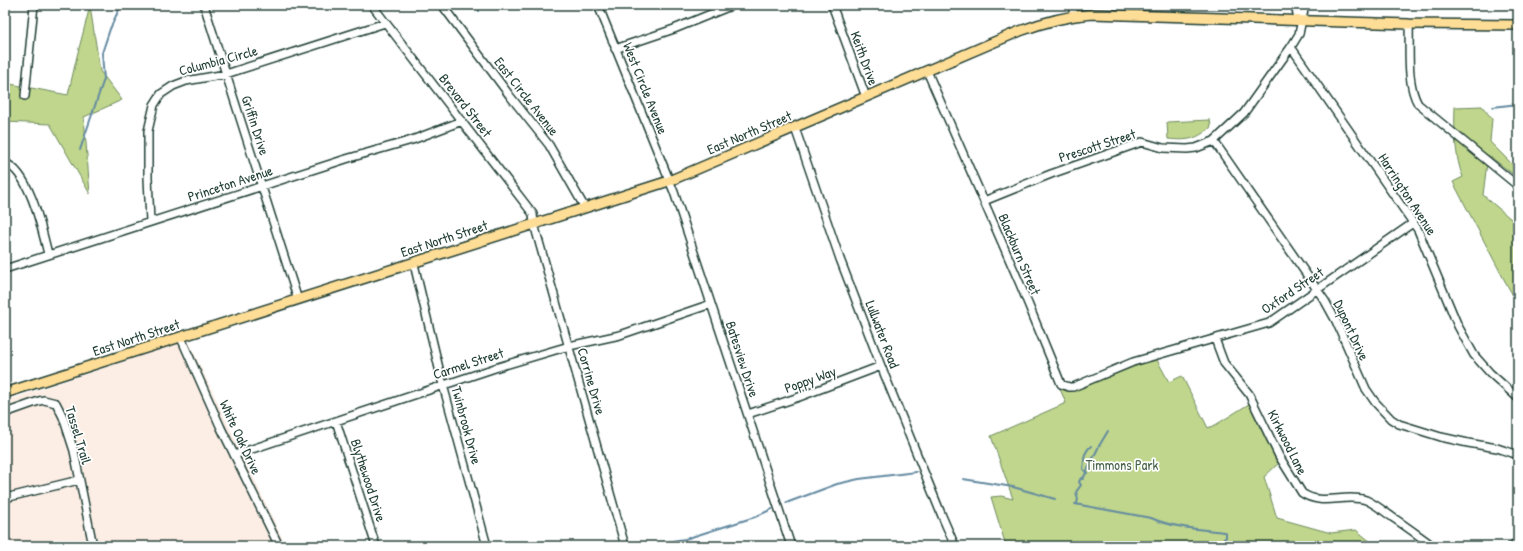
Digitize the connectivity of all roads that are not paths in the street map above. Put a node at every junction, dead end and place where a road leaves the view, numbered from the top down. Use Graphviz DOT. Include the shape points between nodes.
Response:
graph roads {
  1 [pos="34,5"];
  2 [pos="204,5"];
  3 [pos="372,5"];
  4 [pos="442,5"];
  5 [pos="598,5"];
  6 [pos="733,5"];
  7 [pos="832,5"];
  8 [pos="1072,5"];
  9 [pos="1294,5"];
  10 [pos="1305,5"];
  11 [pos="723,7"];
  12 [pos="1074,15"];
  13 [pos="1301,20"];
  14 [pos="386,23"];
  15 [pos="1409,24"];
  16 [pos="1518,25"];
  17 [pos="1291,47"];
  18 [pos="615,49"];
  19 [pos="927,71"];
  20 [pos="226,74"];
  21 [pos="25,96"];
  22 [pos="866,97"];
  23 [pos="462,121"];
  24 [pos="796,128"];
  25 [pos="1214,141"];
  26 [pos="5,163"];
  27 [pos="669,181"];
  28 [pos="1518,186"];
  29 [pos="262,187"];
  30 [pos="984,201"];
  31 [pos="586,208"];
  32 [pos="150,222"];
  33 [pos="1414,223"];
  34 [pos="534,224"];
  35 [pos="48,254"];
  36 [pos="414,264"];
  37 [pos="5,269"];
  38 [pos="1317,290"];
  39 [pos="298,300"];
  40 [pos="711,304"];
  41 [pos="181,338"];
  42 [pos="1215,339"];
  43 [pos="568,346"];
  44 [pos="1126,365"];
  45 [pos="881,366"];
  46 [pos="443,385"];
  47 [pos="5,394"];
  48 [pos="1518,398"];
  49 [pos="5,413"];
  50 [pos="748,414"];
  51 [pos="336,421"];
  52 [pos="234,455"];
  53 [pos="1518,455"];
  54 [pos="79,480"];
  55 [pos="5,498"];
  56 [pos="1518,542"];
  57 [pos="93,546"];
  58 [pos="280,546"];
  59 [pos="376,546"];
  60 [pos="487,546"];
  61 [pos="625,546"];
  62 [pos="791,546"];
  63 [pos="956,546"];
  64 [pos="1433,546"];
  65 [pos="1511,546"];
  1 -- 21 [label="street"];
  2 -- 20 [label="street, Griffin Drive"];
  3 -- 14 [label="street, Brevard Street"];
  4 -- 31 [label="street, East Circle Avenue" via="550,145"];
  5 -- 18 [label="street, West Circle Avenue"];
  6 -- 11 [label="street"];
  7 -- 22 [label="street, Keith Drive"];
  8 -- 12 [label="street"];
  9 -- 13 [label="street"];
  10 -- 13 [label="street, Prescott Street"];
  11 -- 18 [label="street" via="674,29"];
  12 -- 13 [label="main road, East North Street"];
  12 -- 19 [label="main road, East North Street" via="1041,23"];
  13 -- 15 [label="main road, East North Street"];
  13 -- 17 [label="street, Prescott Street" via="1299,34"];
  14 -- 20 [label="street, Columbia Circle"];
  14 -- 23 [label="street, Brevard Street"];
  15 -- 16 [label="main road, East North Street"];
  15 -- 28 [label="street" via="1411,86 1418,104"];
  17 -- 25 [label="street, Prescott Street" via="1244,113"];
  17 -- 33 [label="street, Harrington Avenue"];
  18 -- 27 [label="street, West Circle Avenue"];
  19 -- 22 [label="main road, East North Street"];
  19 -- 30 [label="street, Blackburn Street"];
  20 -- 29 [label="street, Griffin Drive"];
  20 -- 32 [label="street, Columbia Circle" via="186,81 173,86 161,94 154,105 148,138"];
  22 -- 24 [label="main road, East North Street"];
  23 -- 29 [label="street, Princeton Avenue" via="412,140"];
  23 -- 34 [label="street, Brevard Street" via="532,211"];
  24 -- 27 [label="main road, East North Street"];
  24 -- 45 [label="street, Lullwater Road" via="840,259"];
  25 -- 30 [label="street, Prescott Street" via="1187,149 1163,148 1142,142"];
  25 -- 38 [label="street, Dupont Drive"];
  26 -- 35 [label="street" via="17,170 27,188"];
  27 -- 31 [label="main road, East North Street"];
  27 -- 40 [label="street, Batesview Drive"];
  29 -- 32 [label="street, Princeton Avenue"];
  29 -- 39 [label="street, Griffin Drive"];
  30 -- 44 [label="street, Blackburn Street" via="1061,384 1073,387"];
  31 -- 34 [label="main road, East North Street"];
  32 -- 35 [label="street, Princeton Avenue"];
  33 -- 38 [label="street, Oxford Street"];
  33 -- 48 [label="street, Harrington Avenue" via="1429,252 1467,345 1481,364"];
  34 -- 36 [label="main road, East North Street"];
  34 -- 43 [label="street, Corrine Drive"];
  35 -- 37 [label="street, Princeton Avenue"];
  36 -- 39 [label="main road, East North Street"];
  36 -- 46 [label="street, Twinbrook Drive"];
  38 -- 42 [label="street, Oxford Street" via="1268,323"];
  38 -- 53 [label="street, Dupont Drive" via="1336,321 1366,389 1391,419 1399,424 1441,436"];
  39 -- 41 [label="main road, East North Street"];
  40 -- 43 [label="street, Carmel Street" via="620,334"];
  40 -- 50 [label="street, Batesview Drive"];
  41 -- 47 [label="main road, East North Street"];
  41 -- 52 [label="street, White Oak Drive"];
  42 -- 44 [label="street, Oxford Street"];
  42 -- 64 [label="street, Kirkwood Lane" via="1224,363 1249,394 1279,456 1302,493 1307,497 1325,500 1365,500 1382,509"];
  43 -- 46 [label="street, Carmel Street"];
  43 -- 61 [label="street, Corrine Drive"];
  45 -- 50 [label="street, Poppy Way"];
  45 -- 63 [label="street, Lullwater Road"];
  46 -- 51 [label="street, Carmel Street"];
  46 -- 60 [label="street, Twinbrook Drive"];
  49 -- 54 [label="street, Tassel Trail" via="44,400 56,403 74,451"];
  50 -- 62 [label="street, Batesview Drive"];
  51 -- 52 [label="street, Carmel Street"];
  51 -- 59 [label="street, Blythewood Drive"];
  52 -- 58 [label="street, White Oak Drive"];
  54 -- 55 [label="street"];
  54 -- 57 [label="street"];
  56 -- 65 [label="street"];
}
